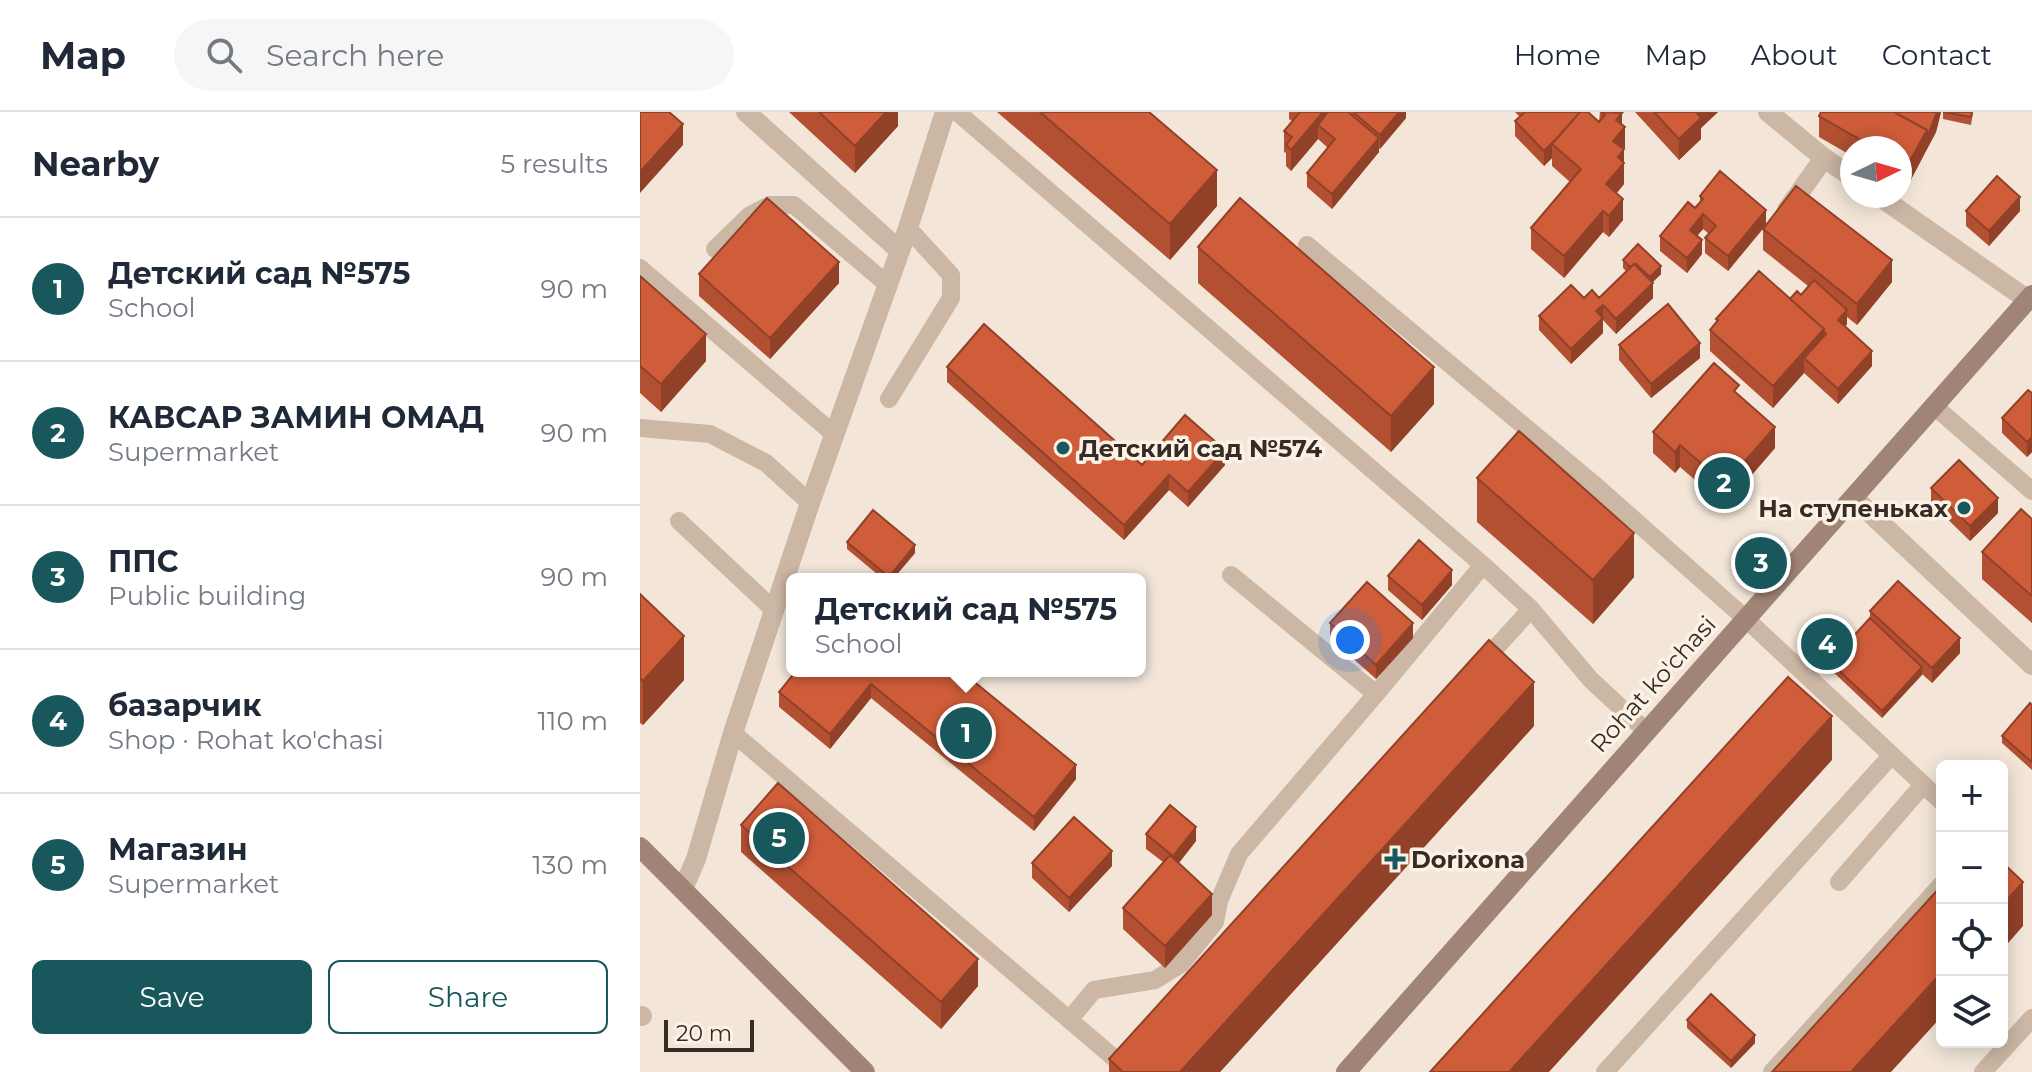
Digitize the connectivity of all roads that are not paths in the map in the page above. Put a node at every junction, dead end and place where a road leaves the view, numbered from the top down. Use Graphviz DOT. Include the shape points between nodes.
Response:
graph roads {
  1 [pos="746,112"];
  2 [pos="945,112"];
  3 [pos="957,112"];
  4 [pos="1768,112"];
  5 [pos="1824,158"];
  6 [pos="1840,169"];
  7 [pos="1897,208"];
  8 [pos="908,228"];
  9 [pos="1773,230"];
  10 [pos="1307,245"];
  11 [pos="715,249"];
  12 [pos="900,251"];
  13 [pos="640,268"];
  14 [pos="888,285"];
  15 [pos="2030,298"];
  16 [pos="889,399"];
  17 [pos="1934,406"];
  18 [pos="640,428"];
  19 [pos="835,435"];
  20 [pos="2032,491"];
  21 [pos="1854,498"];
  22 [pos="810,503"];
  23 [pos="679,521"];
  24 [pos="1483,565"];
  25 [pos="786,573"];
  26 [pos="786,574"];
  27 [pos="1231,575"];
  28 [pos="1531,609"];
  29 [pos="774,610"];
  30 [pos="1746,619"];
  31 [pos="2032,665"];
  32 [pos="1468,679"];
  33 [pos="1376,694"];
  34 [pos="1646,731"];
  35 [pos="733,733"];
  36 [pos="1891,756"];
  37 [pos="1923,785"];
  38 [pos="1936,797"];
  39 [pos="640,847"];
  40 [pos="1839,882"];
  41 [pos="683,889"];
  42 [pos="1936,891"];
  43 [pos="2032,1018"];
  44 [pos="1069,1020"];
  45 [pos="1121,1062"];
  46 [pos="865,1072"];
  47 [pos="1346,1072"];
  48 [pos="1605,1072"];
  49 [pos="1772,1072"];
  50 [pos="1983,1072"];
  1 -- 12 [label="street"];
  2 -- 8 [label="street"];
  3 -- 24 [label="lane"];
  4 -- 5 [label="street"];
  5 -- 6 [label="street"];
  5 -- 9 [label="street"];
  7 -- 15 [label="street"];
  8 -- 12 [label="street"];
  8 -- 16 [label="lane" via="951,275 951,298"];
  10 -- 30 [label="lane"];
  11 -- 14 [label="lane" via="750,215 770,205 794,205"];
  12 -- 14 [label="street"];
  13 -- 19 [label="lane"];
  14 -- 19 [label="street"];
  15 -- 17 [label="street, Rohat ko'chasi"];
  17 -- 20 [label="lane"];
  17 -- 21 [label="street, Rohat ko'chasi"];
  18 -- 22 [label="lane" via="710,434 766,463"];
  19 -- 22 [label="street"];
  21 -- 30 [label="street, Rohat ko'chasi"];
  21 -- 31 [label="street"];
  22 -- 25 [label="street"];
  23 -- 29 [label="lane"];
  24 -- 28 [label="lane"];
  24 -- 33 [label="lane"];
  26 -- 29 [label="street"];
  27 -- 33 [label="lane"];
  28 -- 32 [label="lane"];
  28 -- 34 [label="lane" via="1591,680"];
  29 -- 35 [label="street"];
  30 -- 34 [label="street, Rohat ko'chasi"];
  30 -- 36 [label="lane"];
  33 -- 44 [label="lane" via="1239,854 1215,922 1181,964 1155,980 1094,990"];
  34 -- 47 [label="street, Rohat ko'chasi"];
  35 -- 41 [label="street"];
  35 -- 44 [label="lane"];
  36 -- 37 [label="lane"];
  36 -- 48 [label="lane"];
  37 -- 38 [label="lane"];
  37 -- 40 [label="lane"];
  39 -- 41 [label="street"];
  41 -- 46 [label="street"];
  42 -- 49 [label="lane"];
  43 -- 50 [label="lane"];
  44 -- 45 [label="lane"];
}
